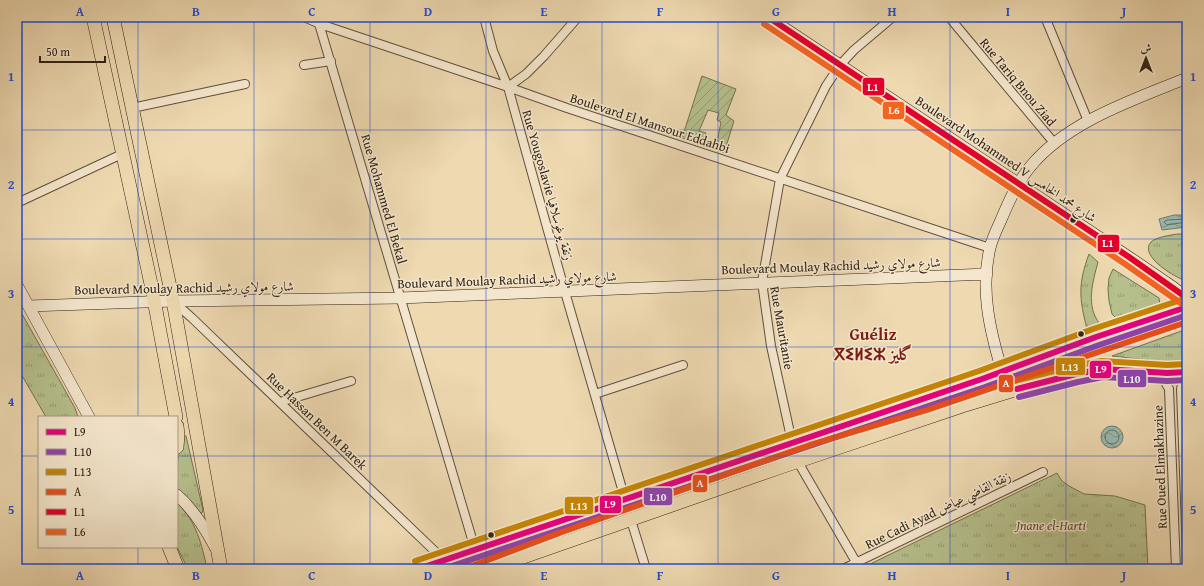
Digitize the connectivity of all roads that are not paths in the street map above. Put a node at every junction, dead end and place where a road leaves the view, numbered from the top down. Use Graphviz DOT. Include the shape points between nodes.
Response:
graph roads {
  1 [pos="93,17"];
  2 [pos="113,17"];
  3 [pos="304,17"];
  4 [pos="484,17"];
  5 [pos="578,17"];
  6 [pos="768,17"];
  7 [pos="893,17"];
  8 [pos="948,17"];
  9 [pos="1045,17"];
  10 [pos="318,21"];
  11 [pos="331,61"];
  12 [pos="304,65"];
  13 [pos="840,65"];
  14 [pos="1187,78"];
  15 [pos="245,84"];
  16 [pos="508,87"];
  17 [pos="132,108"];
  18 [pos="1088,121"];
  19 [pos="1055,144"];
  20 [pos="122,154"];
  21 [pos="780,179"];
  22 [pos="1019,184"];
  23 [pos="17,203"];
  24 [pos="990,248"];
  25 [pos="987,274"];
  26 [pos="762,282"];
  27 [pos="17,285"];
  28 [pos="565,292"];
  29 [pos="400,298"];
  30 [pos="1187,298"];
  31 [pos="173,301"];
  32 [pos="154,302"];
  33 [pos="29,306"];
  34 [pos="1187,307"];
  35 [pos="683,366"];
  36 [pos="1002,371"];
  37 [pos="1153,371"];
  38 [pos="1187,372"];
  39 [pos="351,381"];
  40 [pos="596,394"];
  41 [pos="280,402"];
  42 [pos="88,416"];
  43 [pos="176,416"];
  44 [pos="792,442"];
  45 [pos="798,462"];
  46 [pos="1043,472"];
  47 [pos="1173,491"];
  48 [pos="1186,491"];
  49 [pos="178,496"];
  50 [pos="625,499"];
  51 [pos="631,520"];
  52 [pos="163,548"];
  53 [pos="169,548"];
  54 [pos="475,549"];
  55 [pos="219,555"];
  56 [pos="1187,555"];
  57 [pos="444,560"];
  58 [pos="856,562"];
  59 [pos="177,569"];
  60 [pos="221,569"];
  61 [pos="418,569"];
  62 [pos="489,569"];
  63 [pos="646,569"];
  64 [pos="843,569"];
  65 [pos="1176,569"];
  1 -- 20 [label="main road"];
  2 -- 17 [label="main road"];
  3 -- 10 [label="street, Boulevard El Mansour Eddahbi"];
  4 -- 16 [label="street, Rue Yougoslavie زنقة يوغوسلافيا" via="493,51"];
  5 -- 16 [label="street" via="544,56"];
  6 -- 13 [label="street, Boulevard Mohammed V شارع محمد الخامس"];
  7 -- 13 [label="street, Rue Mauritanie"];
  8 -- 19 [label="street, Rue Tariq Bnou Ziad"];
  9 -- 18 [label="street"];
  10 -- 11 [label="street, Rue Mohammed El Bekal"];
  10 -- 16 [label="street, Boulevard El Mansour Eddahbi"];
  11 -- 12 [label="street"];
  11 -- 29 [label="street, Rue Mohammed El Bekal"];
  13 -- 21 [label="street, Rue Mauritanie" via="826,86"];
  13 -- 22 [label="street, Boulevard Mohammed V شارع محمد الخامس"];
  14 -- 18 [label="street"];
  15 -- 17 [label="street"];
  16 -- 21 [label="street, Boulevard El Mansour Eddahbi"];
  16 -- 28 [label="street, Rue Yougoslavie زنقة يوغوسلافيا"];
  17 -- 31 [label="main road"];
  18 -- 19 [label="street"];
  19 -- 22 [label="street" via="1031,166"];
  20 -- 23 [label="street"];
  20 -- 32 [label="main road"];
  21 -- 24 [label="street, Boulevard El Mansour Eddahbi"];
  21 -- 26 [label="street, Rue Mauritanie"];
  22 -- 24 [label="street" via="1010,197"];
  22 -- 30 [label="street, Boulevard Mohammed V شارع محمد الخامس"];
  24 -- 25 [label="street"];
  25 -- 26 [label="street, Boulevard Moulay Rachid شارع مولاي رشيد"];
  25 -- 36 [label="street" via="987,310"];
  26 -- 28 [label="street, Boulevard Moulay Rachid شارع مولاي رشيد"];
  26 -- 44 [label="street, Rue Mauritanie" via="771,346"];
  27 -- 33 [label="street"];
  28 -- 29 [label="street, Boulevard Moulay Rachid شارع مولاي رشيد"];
  28 -- 40 [label="street, Rue Yougoslavie زنقة يوغوسلافيا"];
  29 -- 31 [label="street, Boulevard Moulay Rachid شارع مولاي رشيد"];
  29 -- 54 [label="street, Rue Mohammed El Bekal"];
  31 -- 32 [label="street, Boulevard Moulay Rachid شارع مولاي رشيد"];
  31 -- 41 [label="street, Rue Hassan Ben M Barek"];
  31 -- 55 [label="main road"];
  32 -- 33 [label="street, Boulevard Moulay Rachid شارع مولاي رشيد"];
  32 -- 43 [label="main road"];
  33 -- 42 [label="street"];
  34 -- 36 [label="main road"];
  35 -- 40 [label="street"];
  36 -- 44 [label="main road"];
  37 -- 38 [label="main road"];
  37 -- 45 [label="main road" via="1103,368 1045,382 962,406"];
  37 -- 47 [label="street, Rue Oued Elmakhazine" via="1164,380 1169,389"];
  38 -- 48 [label="street, Rue Oued Elmakhazine" via="1181,389"];
  39 -- 41 [label="street"];
  40 -- 50 [label="street, Rue Yougoslavie زنقة يوغوسلافيا"];
  41 -- 57 [label="street, Rue Hassan Ben M Barek"];
  44 -- 50 [label="main road"];
  45 -- 51 [label="main road"];
  45 -- 58 [label="street"];
  46 -- 58 [label="street, Rue Cadi Ayad زنقة القاضي عياض"];
  47 -- 48 [label="street"];
  47 -- 65 [label="street, Rue Oued Elmakhazine"];
  48 -- 56 [label="street, Rue Oued Elmakhazine"];
  49 -- 55 [label="street" via="199,520"];
  50 -- 54 [label="main road"];
  51 -- 62 [label="main road"];
  51 -- 63 [label="street"];
  52 -- 59 [label="street"];
  53 -- 59 [label="main road"];
  54 -- 57 [label="main road"];
  55 -- 60 [label="main road"];
  57 -- 61 [label="main road"];
  58 -- 64 [label="street, Rue Cadi Ayad زنقة القاضي عياض"];
}
